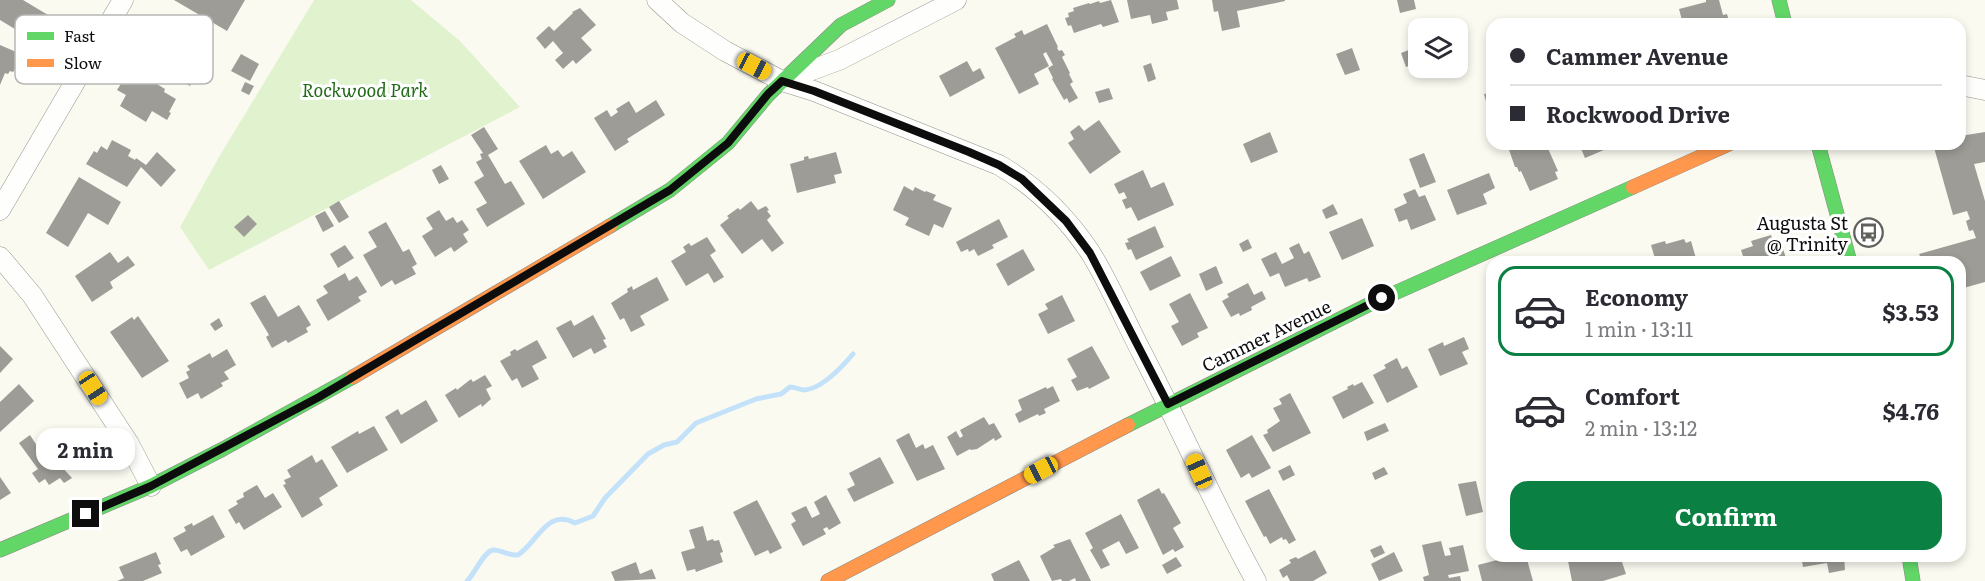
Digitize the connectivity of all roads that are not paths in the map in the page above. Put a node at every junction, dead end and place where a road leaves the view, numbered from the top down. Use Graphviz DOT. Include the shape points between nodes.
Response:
graph roads {
  1 [pos="123,0"];
  2 [pos="657,0"];
  3 [pos="888,0"];
  4 [pos="956,0"];
  5 [pos="1779,0"];
  6 [pos="114,15"];
  7 [pos="1784,18"];
  8 [pos="782,81"];
  9 [pos="74,84"];
  10 [pos="1966,86"];
  11 [pos="1985,90"];
  12 [pos="1715,150"];
  13 [pos="1820,150"];
  14 [pos="0,210"];
  15 [pos="1848,256"];
  16 [pos="0,257"];
  17 [pos="1168,404"];
  18 [pos="151,486"];
  19 [pos="0,550"];
  20 [pos="1909,562"];
  21 [pos="828,581"];
  22 [pos="1256,581"];
  23 [pos="1911,581"];
  1 -- 6 [label="street"];
  2 -- 8 [label="street" via="682,23 725,51"];
  3 -- 8 [label="street" via="841,25"];
  4 -- 8 [label="street" via="839,60"];
  5 -- 7 [label="street"];
  8 -- 17 [label="street" via="969,152 1022,179 1066,221 1090,253"];
  8 -- 18 [label="street" via="728,143 670,190 319,397"];
  9 -- 14 [label="street"];
  10 -- 11 [label="street"];
  12 -- 17 [label="street, Cammer Avenue" via="1370,303"];
  13 -- 15 [label="street"];
  16 -- 18 [label="street" via="32,295 129,444"];
  17 -- 21 [label="street, Cammer Avenue"];
  17 -- 22 [label="street"];
  18 -- 19 [label="street"];
  20 -- 23 [label="street"];
}
